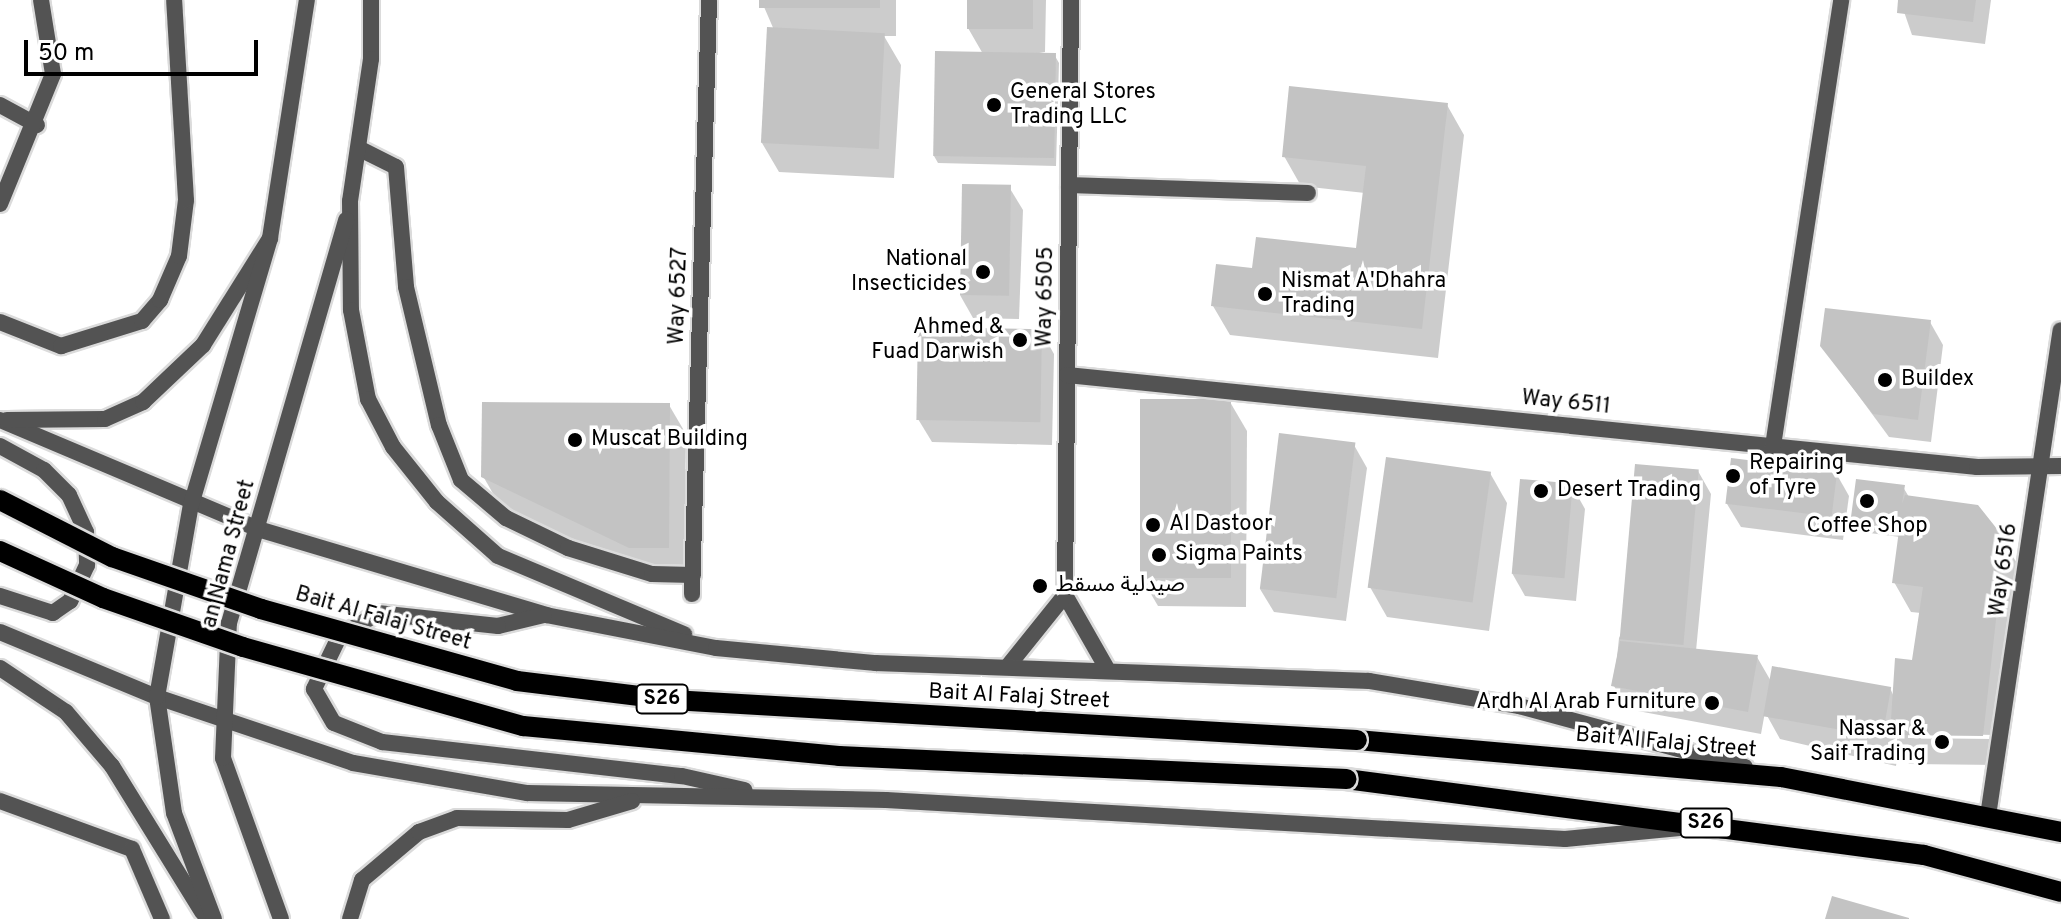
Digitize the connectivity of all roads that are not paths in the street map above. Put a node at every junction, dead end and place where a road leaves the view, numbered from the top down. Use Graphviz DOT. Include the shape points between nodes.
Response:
graph roads {
  1 [pos="41,0"];
  2 [pos="174,0"];
  3 [pos="307,0"];
  4 [pos="371,0"];
  5 [pos="709,0"];
  6 [pos="1071,0"];
  7 [pos="1841,0"];
  8 [pos="0,105"];
  9 [pos="37,125"];
  10 [pos="360,149"];
  11 [pos="1069,185"];
  12 [pos="1308,193"];
  13 [pos="350,201"];
  14 [pos="0,204"];
  15 [pos="270,238"];
  16 [pos="0,322"];
  17 [pos="2061,330"];
  18 [pos="1067,375"];
  19 [pos="0,420"];
  20 [pos="0,446"];
  21 [pos="1773,446"];
  22 [pos="2041,466"];
  23 [pos="2061,466"];
  24 [pos="0,500"];
  25 [pos="191,505"];
  26 [pos="258,529"];
  27 [pos="0,551"];
  28 [pos="693,575"];
  29 [pos="692,594"];
  30 [pos="1065,595"];
  31 [pos="0,596"];
  32 [pos="546,615"];
  33 [pos="0,632"];
  34 [pos="716,648"];
  35 [pos="1008,666"];
  36 [pos="1106,667"];
  37 [pos="0,668"];
  38 [pos="157,697"];
  39 [pos="222,715"];
  40 [pos="1781,777"];
  41 [pos="649,796"];
  42 [pos="774,797"];
  43 [pos="0,801"];
  44 [pos="1988,816"];
  45 [pos="1716,825"];
  46 [pos="2061,832"];
  47 [pos="2061,892"];
  48 [pos="162,919"];
  49 [pos="207,919"];
  50 [pos="214,919"];
  51 [pos="281,919"];
  52 [pos="350,919"];
  1 -- 9 [label="street" via="53,74"];
  2 -- 16 [label="street" via="186,200 179,256 142,321 61,346"];
  3 -- 15 [label="street, an Nama Street"];
  4 -- 10 [label="street"];
  5 -- 28 [label="street, Way 6527"];
  6 -- 11 [label="street, Way 6505"];
  7 -- 21 [label="street"];
  8 -- 9 [label="street"];
  9 -- 14 [label="street"];
  10 -- 13 [label="street"];
  10 -- 28 [label="street" via="396,167 406,287 439,425 461,480 506,518 568,548 652,574"];
  11 -- 12 [label="street"];
  11 -- 18 [label="street, Way 6505"];
  13 -- 26 [label="street, an Nama Street"];
  13 -- 34 [label="street" via="351,310 365,387 393,447 437,502 498,556"];
  15 -- 19 [label="street" via="203,345 143,402 105,419"];
  15 -- 25 [label="street, an Nama Street"];
  17 -- 22 [label="street, Way 6516"];
  18 -- 21 [label="street, Way 6511"];
  18 -- 30 [label="street, Way 6505"];
  19 -- 25 [label="street"];
  20 -- 31 [label="street" via="44,470 69,495 86,532 87,565 70,601 53,613"];
  21 -- 22 [label="street, Way 6511"];
  22 -- 23 [label="street, Way 6511"];
  22 -- 44 [label="street, Way 6516"];
  24 -- 40 [label="main road, Bait Al Falaj Street / S26, bridge" via="112,557 246,604 517,681 672,700 1357,740"];
  25 -- 26 [label="street"];
  25 -- 38 [label="street, an Nama Street"];
  26 -- 32 [label="street"];
  26 -- 39 [label="street, an Nama Street" via="229,623"];
  27 -- 45 [label="main road, S26, bridge" via="103,598 243,647 523,726 839,756 1346,779"];
  28 -- 29 [label="street, Way 6527"];
  30 -- 35 [label="street"];
  30 -- 36 [label="street"];
  32 -- 34 [label="street"];
  32 -- 42 [label="street" via="498,626 378,613 339,637 314,689 334,723 382,742 682,776"];
  33 -- 38 [label="street"];
  34 -- 35 [label="street"];
  35 -- 36 [label="street"];
  36 -- 40 [label="street" via="1384,683 1519,706"];
  37 -- 49 [label="street" via="66,712 112,766"];
  38 -- 39 [label="street"];
  38 -- 50 [label="street, an Nama Street" via="174,813"];
  39 -- 41 [label="street" via="353,763 527,793"];
  39 -- 51 [label="street, an Nama Street" via="223,758"];
  40 -- 44 [label="main road, Bait Al Falaj Street / S26"];
  41 -- 42 [label="street"];
  41 -- 52 [label="street" via="568,820 457,818 419,832 362,880"];
  42 -- 45 [label="street" via="1565,839"];
  43 -- 48 [label="street" via="132,849"];
  44 -- 46 [label="main road, Bait Al Falaj Street / S26"];
  45 -- 47 [label="main road, S26" via="1924,855"];
}
